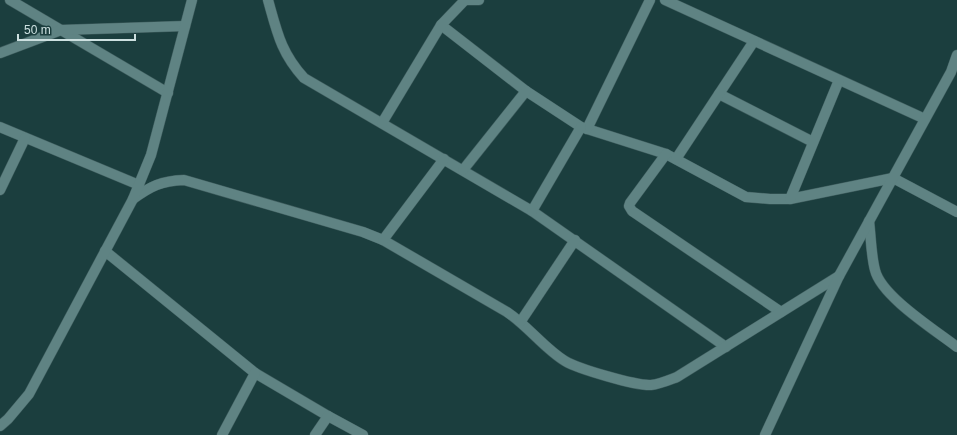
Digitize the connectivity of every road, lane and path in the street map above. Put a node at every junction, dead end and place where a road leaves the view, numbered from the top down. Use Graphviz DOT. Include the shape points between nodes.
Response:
graph roads {
  1 [pos="10,0"];
  2 [pos="192,0"];
  3 [pos="268,0"];
  4 [pos="465,0"];
  5 [pos="479,0"];
  6 [pos="650,0"];
  7 [pos="664,0"];
  8 [pos="441,24"];
  9 [pos="185,26"];
  10 [pos="61,30"];
  11 [pos="754,40"];
  12 [pos="0,53"];
  13 [pos="957,56"];
  14 [pos="839,80"];
  15 [pos="526,91"];
  16 [pos="168,93"];
  17 [pos="719,94"];
  18 [pos="925,119"];
  19 [pos="382,123"];
  20 [pos="0,127"];
  21 [pos="584,128"];
  22 [pos="25,138"];
  23 [pos="813,142"];
  24 [pos="666,154"];
  25 [pos="444,159"];
  26 [pos="676,159"];
  27 [pos="463,170"];
  28 [pos="893,178"];
  29 [pos="138,186"];
  30 [pos="0,190"];
  31 [pos="133,199"];
  32 [pos="790,199"];
  33 [pos="532,211"];
  34 [pos="957,212"];
  35 [pos="869,221"];
  36 [pos="383,240"];
  37 [pos="575,240"];
  38 [pos="105,251"];
  39 [pos="839,276"];
  40 [pos="781,312"];
  41 [pos="521,322"];
  42 [pos="726,347"];
  43 [pos="957,347"];
  44 [pos="255,372"];
  45 [pos="328,416"];
  46 [pos="0,426"];
  47 [pos="222,435"];
  48 [pos="315,435"];
  49 [pos="363,435"];
  50 [pos="765,435"];
  1 -- 10 [label="street"];
  2 -- 9 [label="street"];
  3 -- 19 [label="street" via="282,47 304,78"];
  4 -- 5 [label="street"];
  4 -- 8 [label="street"];
  6 -- 21 [label="street"];
  7 -- 11 [label="street"];
  8 -- 15 [label="street"];
  8 -- 19 [label="street"];
  9 -- 10 [label="street"];
  9 -- 16 [label="street"];
  10 -- 12 [label="street"];
  10 -- 16 [label="street"];
  11 -- 14 [label="street"];
  11 -- 17 [label="street"];
  13 -- 18 [label="street"];
  14 -- 18 [label="street"];
  14 -- 23 [label="street"];
  15 -- 21 [label="street"];
  15 -- 27 [label="street"];
  16 -- 29 [label="street" via="151,155"];
  17 -- 23 [label="street"];
  17 -- 26 [label="street"];
  18 -- 28 [label="street"];
  19 -- 25 [label="street"];
  20 -- 22 [label="street"];
  21 -- 24 [label="street"];
  21 -- 33 [label="street"];
  22 -- 29 [label="street"];
  22 -- 30 [label="street"];
  23 -- 32 [label="street"];
  24 -- 26 [label="street"];
  24 -- 40 [label="street" via="630,203 632,211"];
  25 -- 27 [label="street"];
  25 -- 36 [label="street"];
  26 -- 32 [label="street" via="746,197"];
  27 -- 33 [label="street"];
  28 -- 32 [label="street"];
  28 -- 34 [label="street"];
  28 -- 35 [label="street"];
  29 -- 31 [label="street"];
  31 -- 36 [label="street" via="150,187 166,181 184,180"];
  31 -- 38 [label="street"];
  33 -- 37 [label="street"];
  35 -- 39 [label="street"];
  35 -- 43 [label="street" via="875,271 882,285 893,298"];
  36 -- 41 [label="street"];
  37 -- 41 [label="street"];
  37 -- 42 [label="street"];
  38 -- 44 [label="street"];
  38 -- 46 [label="street" via="29,394"];
  39 -- 40 [label="street"];
  39 -- 50 [label="street"];
  40 -- 42 [label="street"];
  41 -- 42 [label="street" via="564,361 576,367 650,385 677,377"];
  44 -- 45 [label="street"];
  44 -- 47 [label="street"];
  45 -- 48 [label="street"];
  45 -- 49 [label="street"];
}
